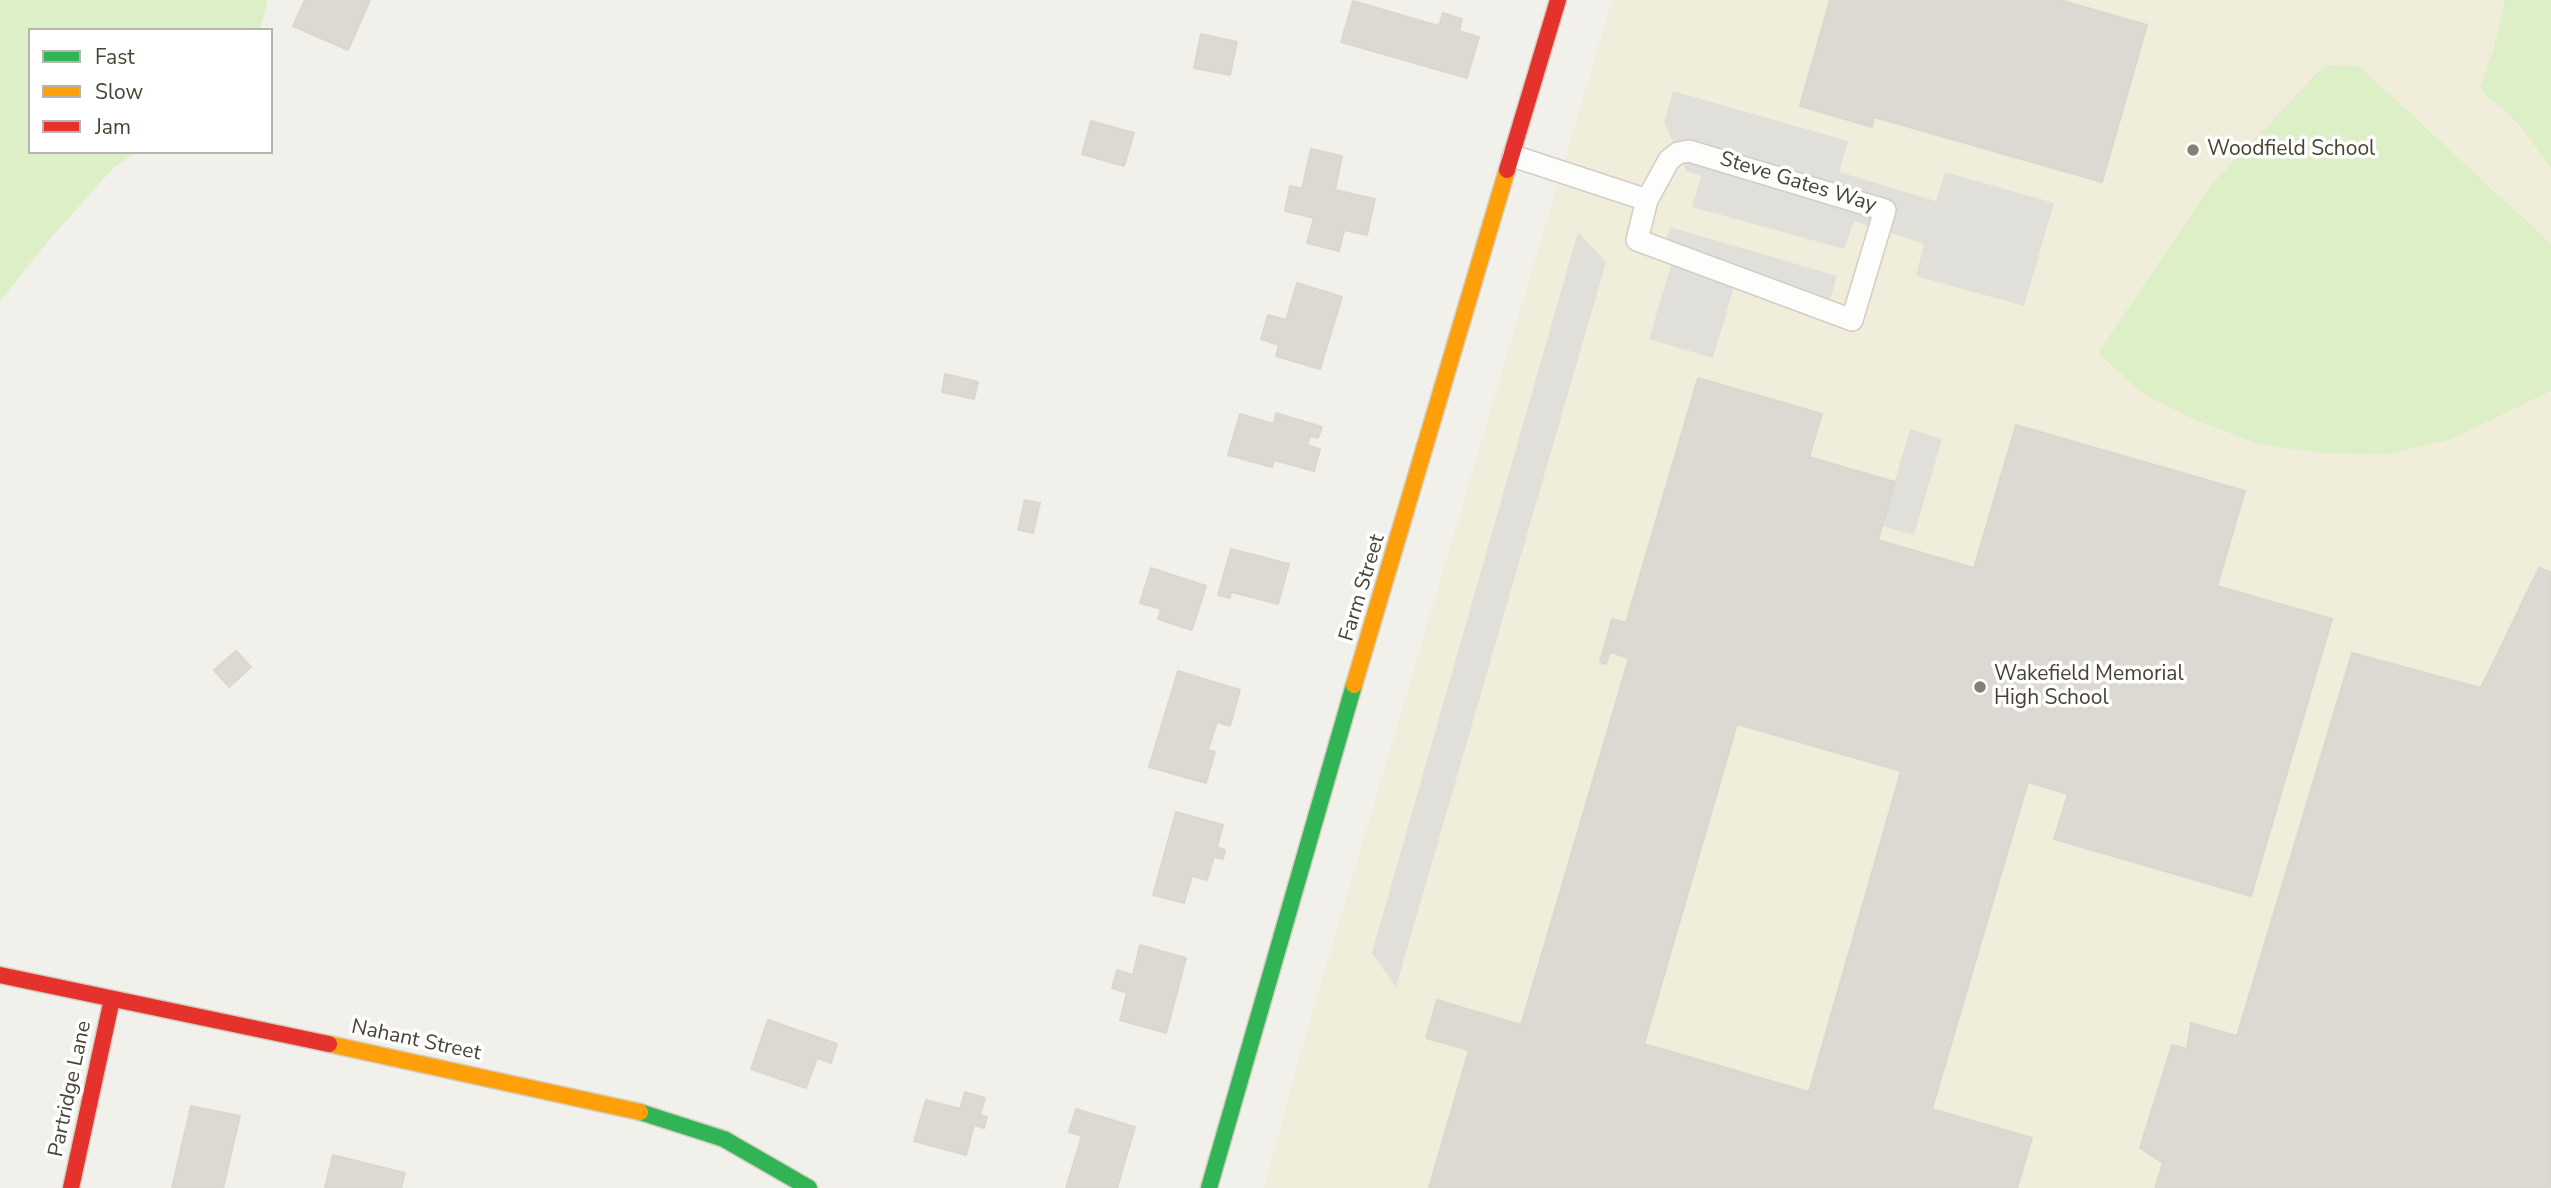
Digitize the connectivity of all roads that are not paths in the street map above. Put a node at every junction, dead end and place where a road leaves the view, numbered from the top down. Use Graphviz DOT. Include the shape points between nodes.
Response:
graph roads {
  1 [pos="1558,0"];
  2 [pos="1513,156"];
  3 [pos="1647,200"];
  4 [pos="0,975"];
  5 [pos="112,999"];
  6 [pos="71,1188"];
  7 [pos="809,1188"];
  8 [pos="1209,1188"];
  1 -- 2 [label="main road, Farm Street"];
  2 -- 3 [label="lane"];
  2 -- 8 [label="main road, Farm Street"];
  3 -- 3 [label="lane, Steve Gates Way" via="1669,159 1689,150 1885,210 1852,320 1637,240"];
  4 -- 5 [label="main road, Nahant Street"];
  5 -- 6 [label="main road, Partridge Lane"];
  5 -- 7 [label="main road, Nahant Street" via="639,1112 723,1139"];
}
